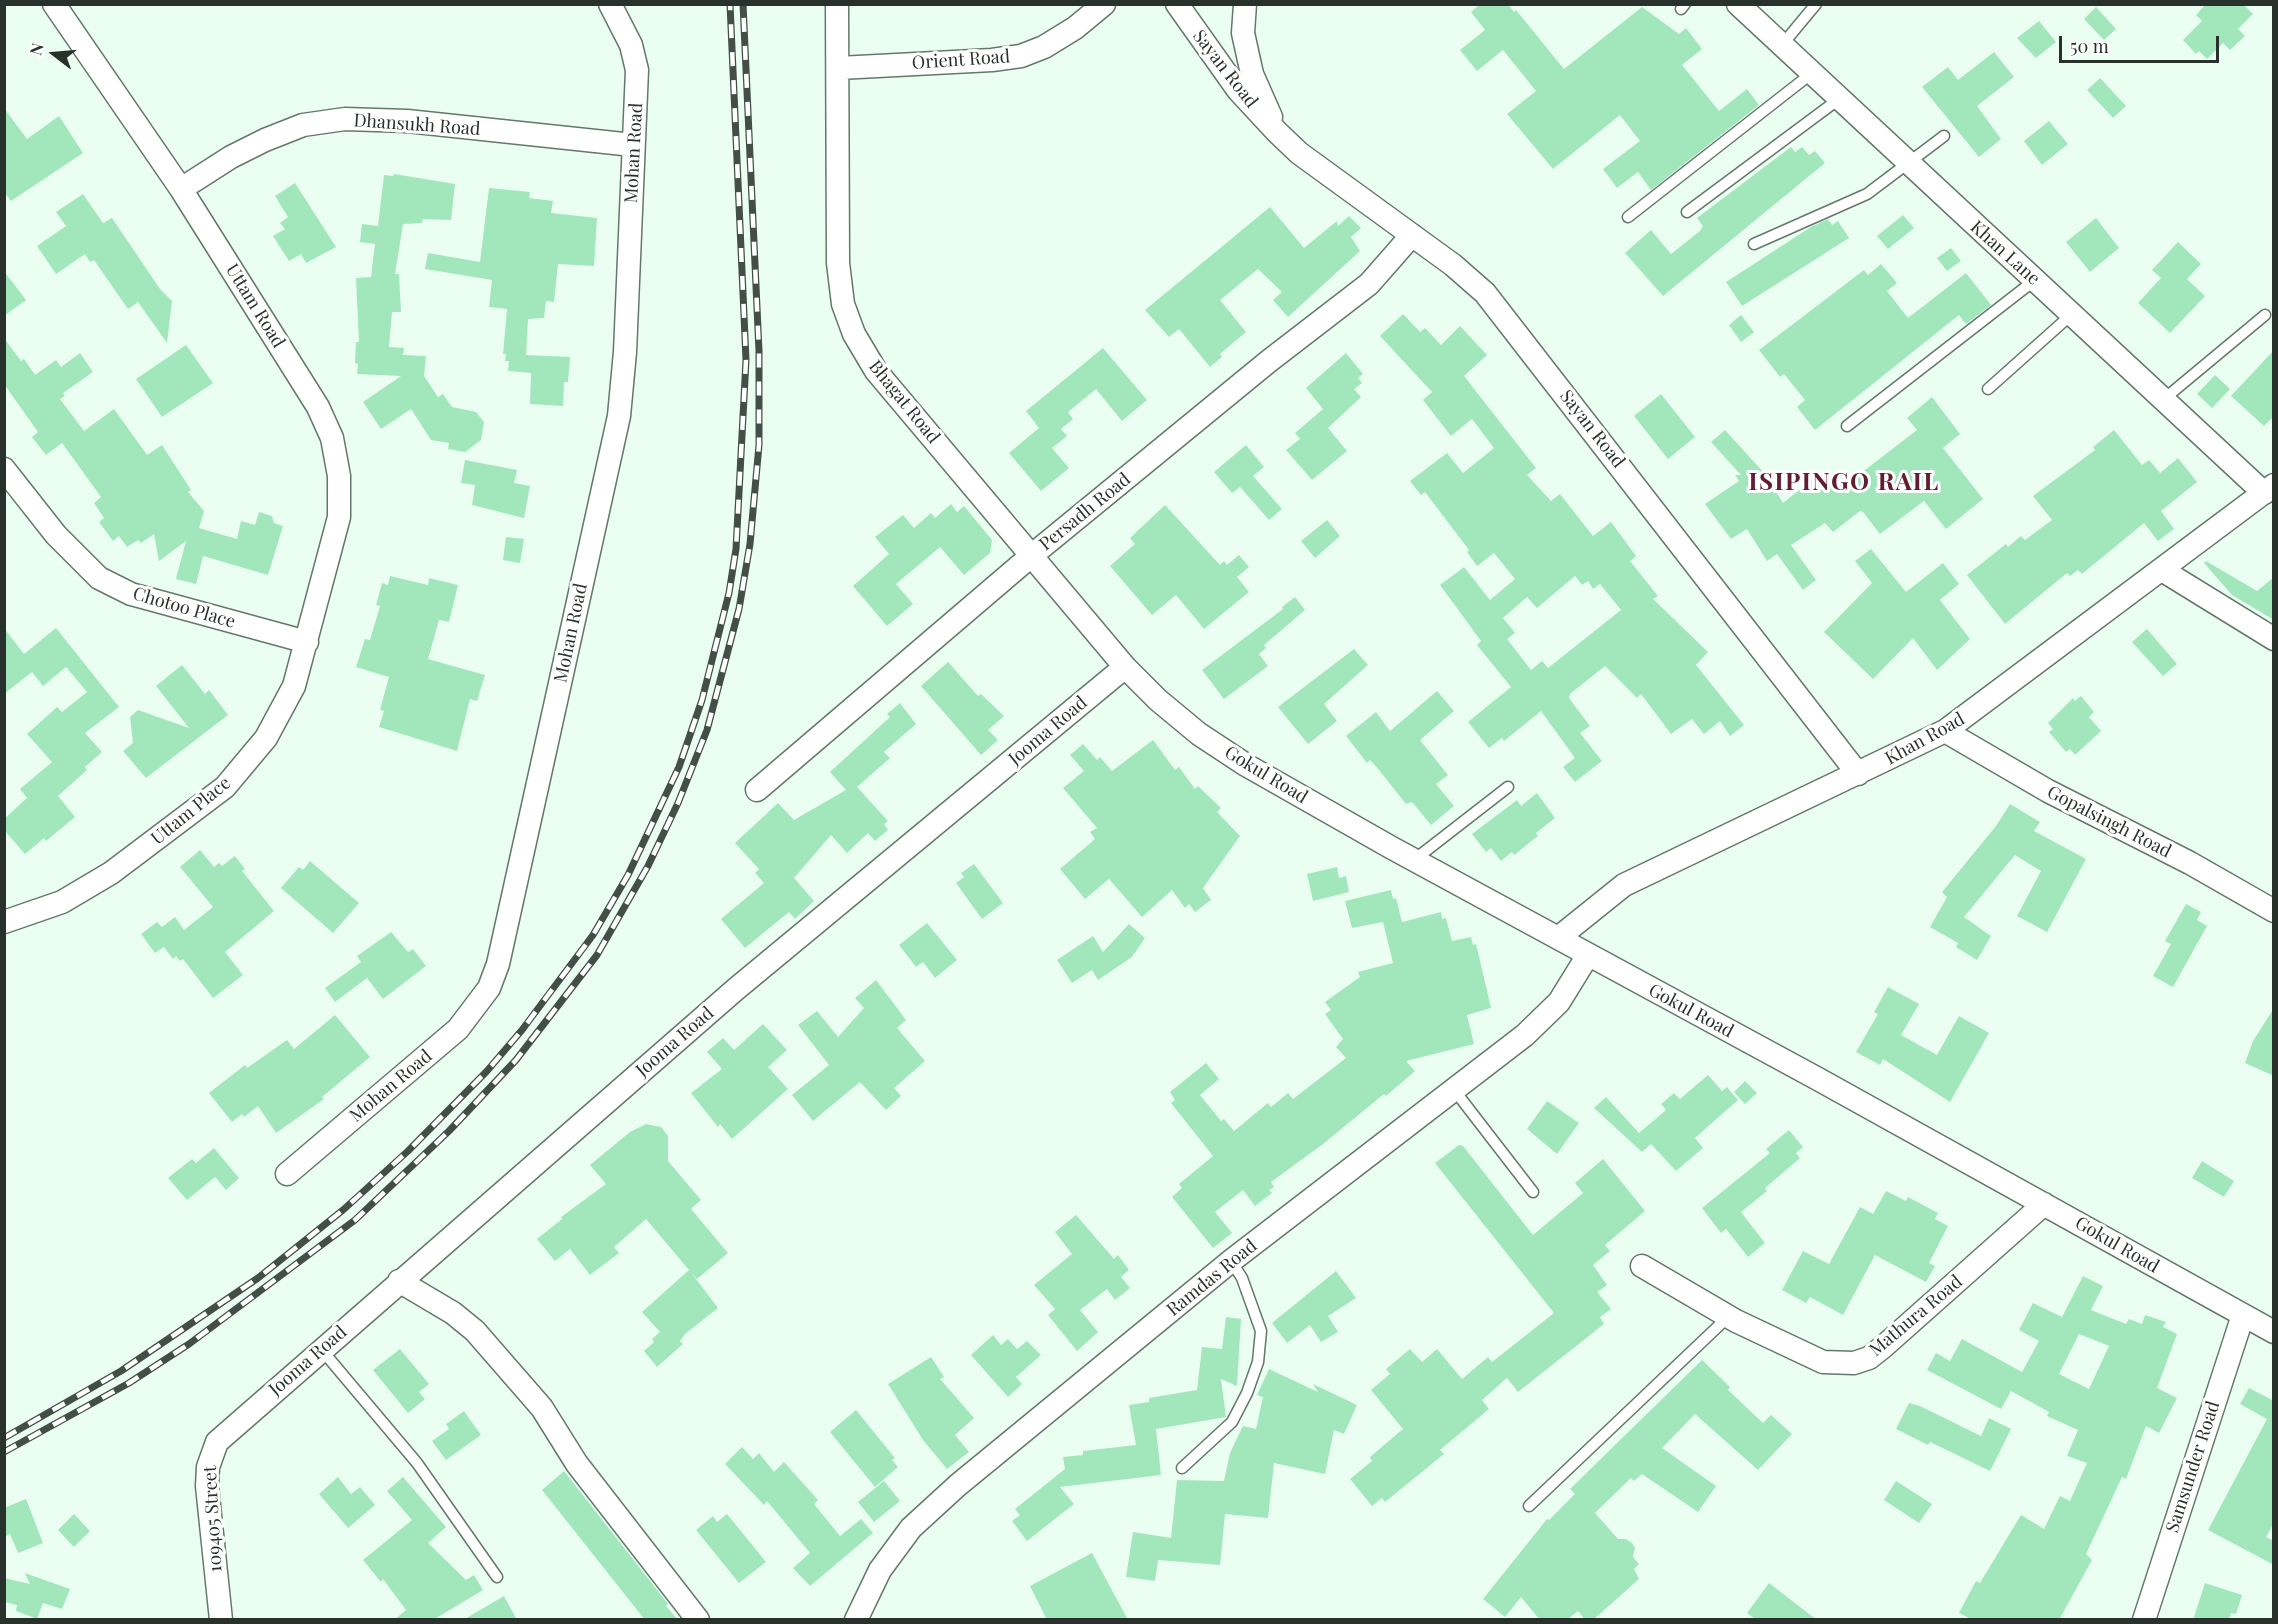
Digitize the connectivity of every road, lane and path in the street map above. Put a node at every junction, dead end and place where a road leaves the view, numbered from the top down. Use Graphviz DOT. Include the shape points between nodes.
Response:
graph roads {
  1 [pos="54,4"];
  2 [pos="610,4"];
  3 [pos="837,4"];
  4 [pos="1104,4"];
  5 [pos="1176,4"];
  6 [pos="1245,4"];
  7 [pos="1738,4"];
  8 [pos="1816,4"];
  9 [pos="1782,45"];
  10 [pos="839,68"];
  11 [pos="1812,73"];
  12 [pos="1839,99"];
  13 [pos="1277,132"];
  14 [pos="1944,136"];
  15 [pos="633,145"];
  16 [pos="1909,165"];
  17 [pos="181,189"];
  18 [pos="1688,212"];
  19 [pos="1628,217"];
  20 [pos="1412,235"];
  21 [pos="1754,244"];
  22 [pos="2034,280"];
  23 [pos="2072,314"];
  24 [pos="2265,315"];
  25 [pos="1988,389"];
  26 [pos="2164,399"];
  27 [pos="1847,426"];
  28 [pos="4,469"];
  29 [pos="2269,489"];
  30 [pos="1031,556"];
  31 [pos="2162,570"];
  32 [pos="2274,639"];
  33 [pos="307,642"];
  34 [pos="1125,667"];
  35 [pos="1945,731"];
  36 [pos="1858,774"];
  37 [pos="1508,787"];
  38 [pos="757,790"];
  39 [pos="1414,860"];
  40 [pos="2274,911"];
  41 [pos="4,922"];
  42 [pos="1558,938"];
  43 [pos="1587,955"];
  44 [pos="1455,1091"];
  45 [pos="287,1174"];
  46 [pos="1533,1192"];
  47 [pos="2044,1204"];
  48 [pos="1231,1261"];
  49 [pos="1642,1266"];
  50 [pos="399,1281"];
  51 [pos="2242,1315"];
  52 [pos="1728,1317"];
  53 [pos="2274,1332"];
  54 [pos="321,1349"];
  55 [pos="232,1426"];
  56 [pos="1182,1468"];
  57 [pos="1529,1506"];
  58 [pos="497,1577"];
  59 [pos="221,1620"];
  60 [pos="698,1620"];
  61 [pos="856,1620"];
  62 [pos="2144,1620"];
  1 -- 17 [label="street, Uttam Road"];
  2 -- 15 [label="street, Mohan Road" via="631,45 637,70"];
  3 -- 10 [label="street, Bhagat Road"];
  4 -- 10 [label="street, Orient Road" via="1075,28 1021,56"];
  5 -- 13 [label="street, Sayan Road" via="1238,90"];
  6 -- 13 [label="street, Sayan Road" via="1243,33 1252,74"];
  7 -- 9 [label="street, Khan Lane"];
  8 -- 9 [label="lane"];
  9 -- 11 [label="street, Khan Lane"];
  10 -- 30 [label="street, Bhagat Road" via="838,263 843,304 854,334 876,371"];
  11 -- 12 [label="street, Khan Lane"];
  11 -- 19 [label="lane"];
  12 -- 16 [label="street, Khan Lane"];
  12 -- 18 [label="lane"];
  13 -- 20 [label="street, Sayan Road" via="1299,153"];
  14 -- 16 [label="lane"];
  15 -- 17 [label="street, Dhansukh Road" via="406,121 345,119 303,125 265,140"];
  15 -- 45 [label="street, Mohan Road" via="619,416 498,964 489,988 458,1029"];
  16 -- 21 [label="lane" via="1867,194"];
  16 -- 22 [label="street, Khan Lane"];
  17 -- 33 [label="street, Uttam Road" via="318,407 332,438 339,476 339,517"];
  20 -- 30 [label="street, Persadh Road" via="1369,284"];
  20 -- 36 [label="street, Sayan Road" via="1485,293 1519,333"];
  22 -- 23 [label="street, Khan Lane"];
  22 -- 27 [label="lane"];
  23 -- 25 [label="lane"];
  23 -- 26 [label="street, Khan Lane"];
  24 -- 26 [label="lane"];
  26 -- 29 [label="street, Khan Lane"];
  28 -- 33 [label="street, Chotoo Place" via="56,535 99,578 131,594"];
  29 -- 31 [label="street, Khan Road"];
  30 -- 34 [label="street, Bhagat Road"];
  30 -- 38 [label="street, Persadh Road"];
  31 -- 32 [label="street"];
  31 -- 35 [label="street, Khan Road"];
  33 -- 41 [label="street, Uttam Place" via="294,686 266,738 225,787 111,873 62,902"];
  34 -- 39 [label="street, Gokul Road" via="1199,734"];
  34 -- 50 [label="street, Jooma Road" via="728,996"];
  35 -- 36 [label="street, Khan Road"];
  35 -- 40 [label="street, Gopalsingh Road" via="2048,791 2190,863"];
  36 -- 42 [label="street, Khan Road" via="1624,885"];
  37 -- 39 [label="lane"];
  39 -- 42 [label="street, Gokul Road"];
  42 -- 43 [label="street, Gokul Road"];
  43 -- 44 [label="street, Ramdas Road" via="1559,1002"];
  43 -- 47 [label="street, Gokul Road"];
  44 -- 46 [label="lane"];
  44 -- 48 [label="street, Ramdas Road"];
  47 -- 51 [label="street, Gokul Road"];
  47 -- 52 [label="street, Mathura Road" via="1869,1358 1854,1363 1823,1362"];
  48 -- 56 [label="lane" via="1242,1278 1261,1331 1257,1362 1232,1422"];
  48 -- 61 [label="street, Ramdas Road" via="958,1485 912,1528 880,1570"];
  49 -- 52 [label="street, Mathura Road"];
  50 -- 54 [label="street, Jooma Road"];
  50 -- 60 [label="street" via="475,1331 542,1408 577,1464"];
  51 -- 53 [label="street, Gokul Road"];
  51 -- 62 [label="street, Samsunder Road"];
  52 -- 57 [label="lane"];
  54 -- 55 [label="street, Jooma Road"];
  54 -- 58 [label="lane" via="417,1463"];
  55 -- 59 [label="street, 109405 Street" via="216,1442 208,1467"];
}
